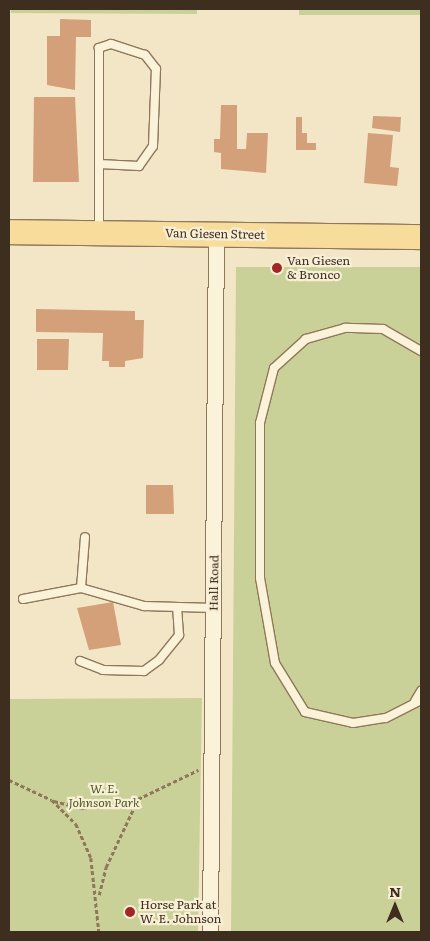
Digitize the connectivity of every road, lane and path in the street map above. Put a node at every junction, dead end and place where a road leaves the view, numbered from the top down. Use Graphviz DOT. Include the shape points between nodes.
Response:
graph roads {
  1 [pos="99,164"];
  2 [pos="9,232"];
  3 [pos="99,233"];
  4 [pos="216,234"];
  5 [pos="421,237"];
  6 [pos="419,347"];
  7 [pos="85,537"];
  8 [pos="81,588"];
  9 [pos="23,599"];
  10 [pos="177,608"];
  11 [pos="214,608"];
  12 [pos="80,661"];
  13 [pos="421,691"];
  14 [pos="418,701"];
  15 [pos="211,764"];
  16 [pos="9,780"];
  17 [pos="138,799"];
  18 [pos="52,800"];
  19 [pos="98,896"];
  20 [pos="99,932"];
  21 [pos="210,932"];
  1 -- 1 [label="lane" via="99,48 111,44 145,55 156,69 153,146 139,166"];
  1 -- 3 [label="lane"];
  2 -- 3 [label="main road, Van Giesen Street"];
  3 -- 4 [label="main road, Van Giesen Street"];
  4 -- 5 [label="main road, Van Giesen Street"];
  4 -- 11 [label="street, Hall Road"];
  6 -- 14 [label="lane" via="383,329 345,328 306,339 274,368 260,423 260,578 275,663 306,712 353,723 386,718"];
  7 -- 8 [label="lane"];
  8 -- 9 [label="lane"];
  8 -- 10 [label="lane" via="144,606"];
  10 -- 11 [label="lane"];
  10 -- 12 [label="lane" via="179,635 159,660 144,670 104,670"];
  11 -- 15 [label="street, Hall Road"];
  13 -- 14 [label="lane"];
  15 -- 17 [label="path"];
  15 -- 21 [label="street, Hall Road"];
  16 -- 18 [label="path"];
  17 -- 18 [label="path" via="82,808"];
  17 -- 19 [label="path" via="106,867"];
  18 -- 19 [label="path" via="76,824 91,858"];
  19 -- 20 [label="path"];
}
